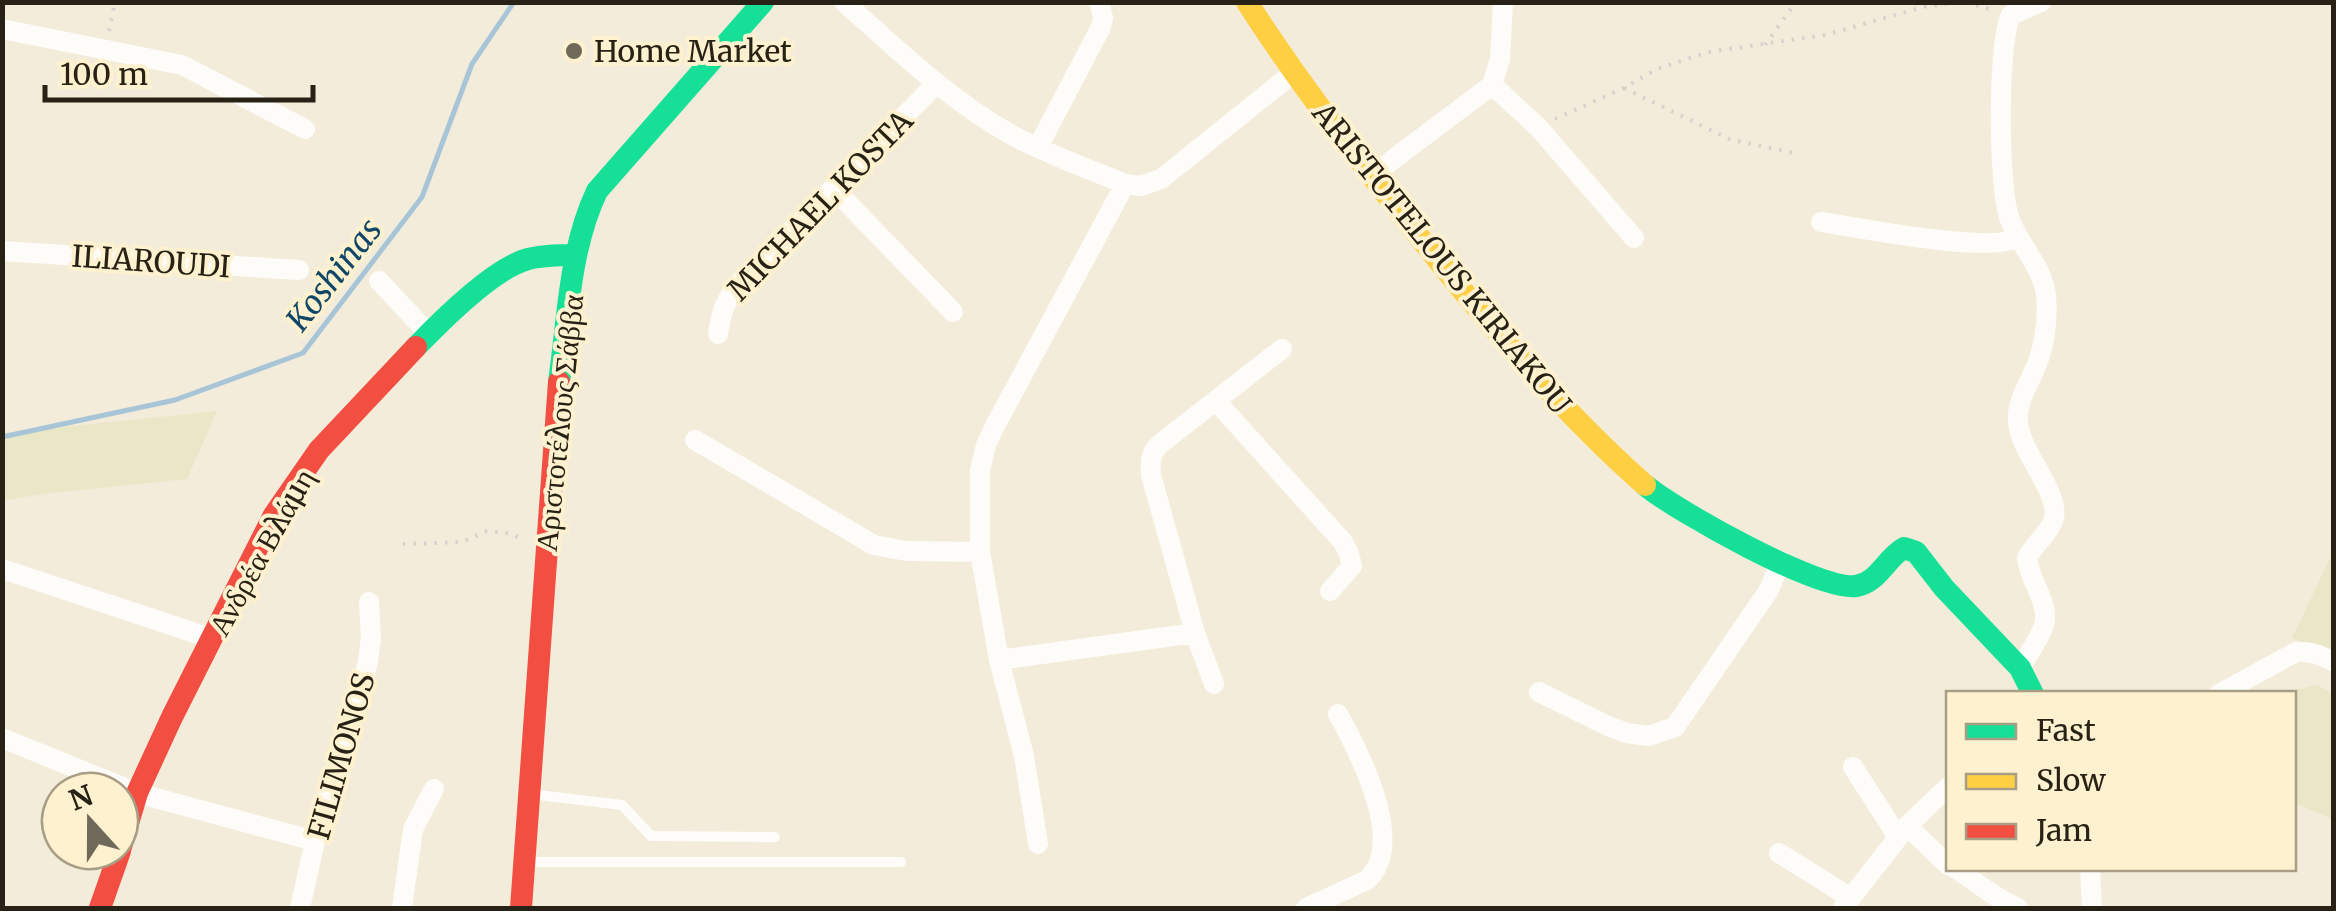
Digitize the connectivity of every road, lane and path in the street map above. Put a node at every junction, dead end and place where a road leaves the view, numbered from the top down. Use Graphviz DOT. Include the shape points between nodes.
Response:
graph roads {
  1 [pos="116,2"];
  2 [pos="763,2"];
  3 [pos="844,2"];
  4 [pos="1099,2"];
  5 [pos="1503,2"];
  6 [pos="1796,2"];
  7 [pos="1963,2"];
  8 [pos="2041,2"];
  9 [pos="1248,3"];
  10 [pos="2011,15"];
  11 [pos="2,29"];
  12 [pos="1765,45"];
  13 [pos="105,50"];
  14 [pos="1292,74"];
  15 [pos="936,84"];
  16 [pos="1492,85"];
  17 [pos="1624,88"];
  18 [pos="1538,127"];
  19 [pos="305,130"];
  20 [pos="1038,147"];
  21 [pos="1800,154"];
  22 [pos="1372,176"];
  23 [pos="1125,184"];
  24 [pos="832,188"];
  25 [pos="1821,222"];
  26 [pos="1634,238"];
  27 [pos="2018,238"];
  28 [pos="2,252"];
  29 [pos="576,256"];
  30 [pos="300,270"];
  31 [pos="380,281"];
  32 [pos="953,312"];
  33 [pos="429,334"];
  34 [pos="718,334"];
  35 [pos="1282,349"];
  36 [pos="1216,401"];
  37 [pos="695,440"];
  38 [pos="403,544"];
  39 [pos="546,552"];
  40 [pos="980,552"];
  41 [pos="1780,561"];
  42 [pos="2,569"];
  43 [pos="1330,592"];
  44 [pos="369,602"];
  45 [pos="1195,632"];
  46 [pos="213,639"];
  47 [pos="1000,660"];
  48 [pos="2334,662"];
  49 [pos="2020,668"];
  50 [pos="1214,684"];
  51 [pos="2032,691"];
  52 [pos="2224,691"];
  53 [pos="1538,692"];
  54 [pos="1338,714"];
  55 [pos="2,738"];
  56 [pos="1853,766"];
  57 [pos="84,771"];
  58 [pos="140,789"];
  59 [pos="434,789"];
  60 [pos="1946,790"];
  61 [pos="140,794"];
  62 [pos="530,794"];
  63 [pos="1903,832"];
  64 [pos="776,836"];
  65 [pos="316,841"];
  66 [pos="1038,844"];
  67 [pos="1778,852"];
  68 [pos="525,862"];
  69 [pos="901,862"];
  70 [pos="1946,863"];
  71 [pos="113,871"];
  72 [pos="1958,871"];
  73 [pos="2090,871"];
  74 [pos="1847,904"];
  75 [pos="100,908"];
  76 [pos="300,908"];
  77 [pos="402,908"];
  78 [pos="521,908"];
  79 [pos="1306,908"];
  80 [pos="2018,908"];
  81 [pos="2092,908"];
  1 -- 13 [label="path"];
  2 -- 29 [label="street, Αριστοτέλους Σάββα" via="597,191"];
  3 -- 15 [label="street"];
  4 -- 20 [label="street" via="1101,27"];
  5 -- 16 [label="street"];
  6 -- 12 [label="path"];
  7 -- 10 [label="path"];
  7 -- 12 [label="path"];
  8 -- 10 [label="street"];
  9 -- 14 [label="street, ARISTOTELOUS KIRIAKOU"];
  10 -- 27 [label="street" via="2003,42 2001,147 2007,211"];
  11 -- 13 [label="street"];
  12 -- 17 [label="path" via="1708,52"];
  13 -- 19 [label="street" via="182,66"];
  14 -- 22 [label="street, ARISTOTELOUS KIRIAKOU"];
  14 -- 23 [label="street" via="1161,180"];
  15 -- 20 [label="street"];
  15 -- 24 [label="street, MICHAEL KOSTA"];
  16 -- 18 [label="street"];
  16 -- 22 [label="street"];
  17 -- 18 [label="path"];
  17 -- 21 [label="path" via="1729,139"];
  18 -- 26 [label="street"];
  20 -- 23 [label="street"];
  22 -- 41 [label="street, ARISTOTELOUS KIRIAKOU" via="1578,424 1658,496"];
  23 -- 40 [label="street" via="986,445"];
  24 -- 32 [label="street"];
  24 -- 34 [label="street, MICHAEL KOSTA" via="738,283"];
  25 -- 27 [label="street" via="1976,244"];
  27 -- 49 [label="street" via="2043,280 2046,307 2042,348 2018,421 2056,507 2047,535 2027,558 2046,618"];
  28 -- 30 [label="street, ILIAROUDI"];
  29 -- 33 [label="street, Ανδρέα Βλάμη" via="526,259 506,268"];
  29 -- 39 [label="street, Αριστοτέλους Σάββα"];
  31 -- 33 [label="street"];
  33 -- 46 [label="street, Ανδρέα Βλάμη" via="296,482"];
  35 -- 36 [label="street"];
  36 -- 43 [label="street" via="1343,542 1352,566"];
  36 -- 45 [label="street" via="1152,451 1150,462"];
  37 -- 40 [label="street" via="874,544"];
  38 -- 39 [label="path" via="509,532"];
  39 -- 62 [label="street, Αριστοτέλους Σάββα"];
  40 -- 47 [label="street"];
  41 -- 49 [label="street, ARISTOTELOUS KIRIAKOU" via="1828,582 1858,586 1898,551 1910,549"];
  41 -- 53 [label="street" via="1769,590 1676,727 1649,736 1628,733"];
  42 -- 46 [label="street"];
  44 -- 65 [label="street, FILIMONOS" via="368,662"];
  45 -- 47 [label="street"];
  45 -- 50 [label="street"];
  46 -- 58 [label="street, Ανδρέα Βλάμη"];
  47 -- 66 [label="street"];
  48 -- 52 [label="street" via="2296,652"];
  49 -- 51 [label="street, ARISTOTELOUS KIRIAKOU"];
  54 -- 79 [label="street" via="1379,809 1381,853 1367,880"];
  55 -- 57 [label="street"];
  56 -- 63 [label="street"];
  59 -- 77 [label="street" via="413,828"];
  60 -- 63 [label="street"];
  61 -- 65 [label="street"];
  62 -- 64 [label="lane" via="622,806 651,836"];
  62 -- 68 [label="street, Αριστοτέλους Σάββα"];
  63 -- 70 [label="street"];
  63 -- 74 [label="street"];
  65 -- 76 [label="street, FILIMONOS"];
  67 -- 74 [label="street"];
  68 -- 69 [label="lane"];
  68 -- 78 [label="street, Αριστοτέλους Σάββα"];
  71 -- 75 [label="street, Ανδρέα Βλάμη"];
  72 -- 80 [label="street"];
  73 -- 81 [label="street"];
}
